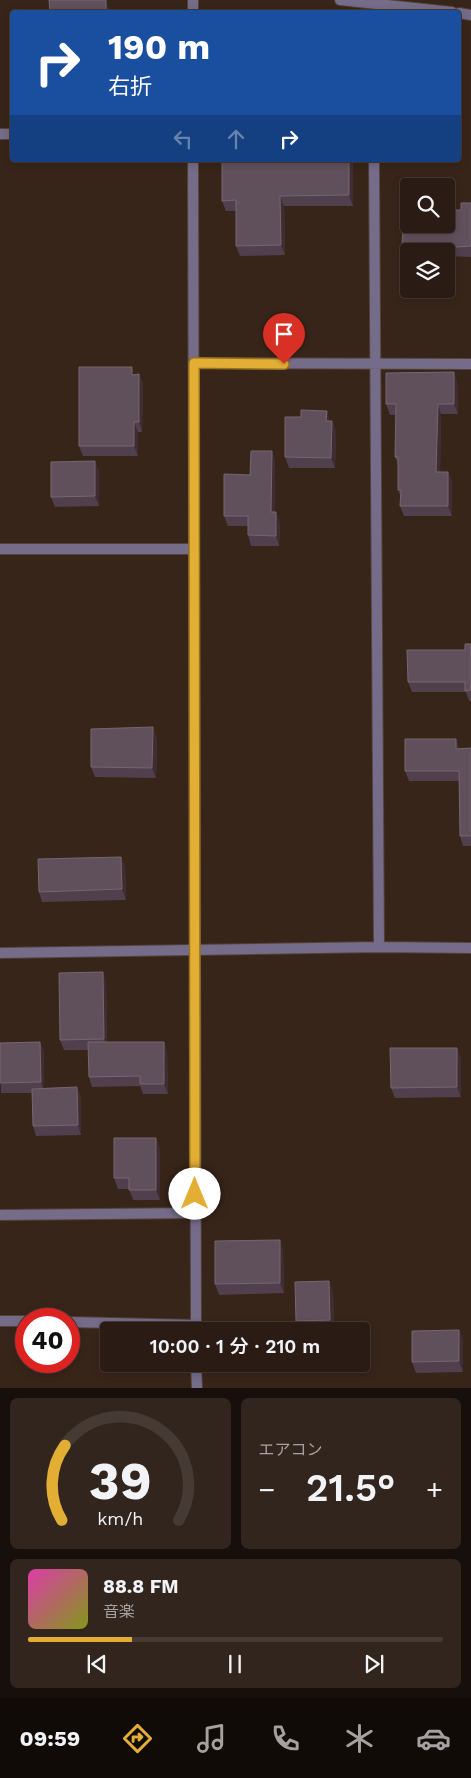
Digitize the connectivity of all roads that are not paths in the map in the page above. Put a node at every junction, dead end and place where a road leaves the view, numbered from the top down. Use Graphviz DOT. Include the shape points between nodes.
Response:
graph roads {
  1 [pos="340,0"];
  2 [pos="373,8"];
  3 [pos="412,10"];
  4 [pos="193,162"];
  5 [pos="374,162"];
  6 [pos="194,363"];
  7 [pos="375,364"];
  8 [pos="471,364"];
  9 [pos="0,549"];
  10 [pos="194,549"];
  11 [pos="379,947"];
  12 [pos="471,948"];
  13 [pos="194,952"];
  14 [pos="0,953"];
  15 [pos="195,1213"];
  16 [pos="0,1215"];
  17 [pos="0,1321"];
  18 [pos="15,1321"];
  19 [pos="196,1322"];
  20 [pos="80,1323"];
  21 [pos="100,1323"];
  22 [pos="196,1372"];
  23 [pos="196,1388"];
  1 -- 2 [label="street"];
  2 -- 3 [label="street"];
  4 -- 6 [label="street"];
  5 -- 7 [label="street"];
  6 -- 7 [label="street"];
  6 -- 10 [label="street"];
  7 -- 8 [label="street"];
  7 -- 11 [label="street"];
  9 -- 10 [label="street"];
  10 -- 13 [label="street"];
  11 -- 12 [label="street"];
  11 -- 13 [label="street"];
  13 -- 14 [label="street"];
  13 -- 15 [label="street"];
  15 -- 16 [label="street"];
  15 -- 19 [label="street"];
  17 -- 18 [label="street"];
  20 -- 21 [label="street"];
  22 -- 23 [label="street"];
}
